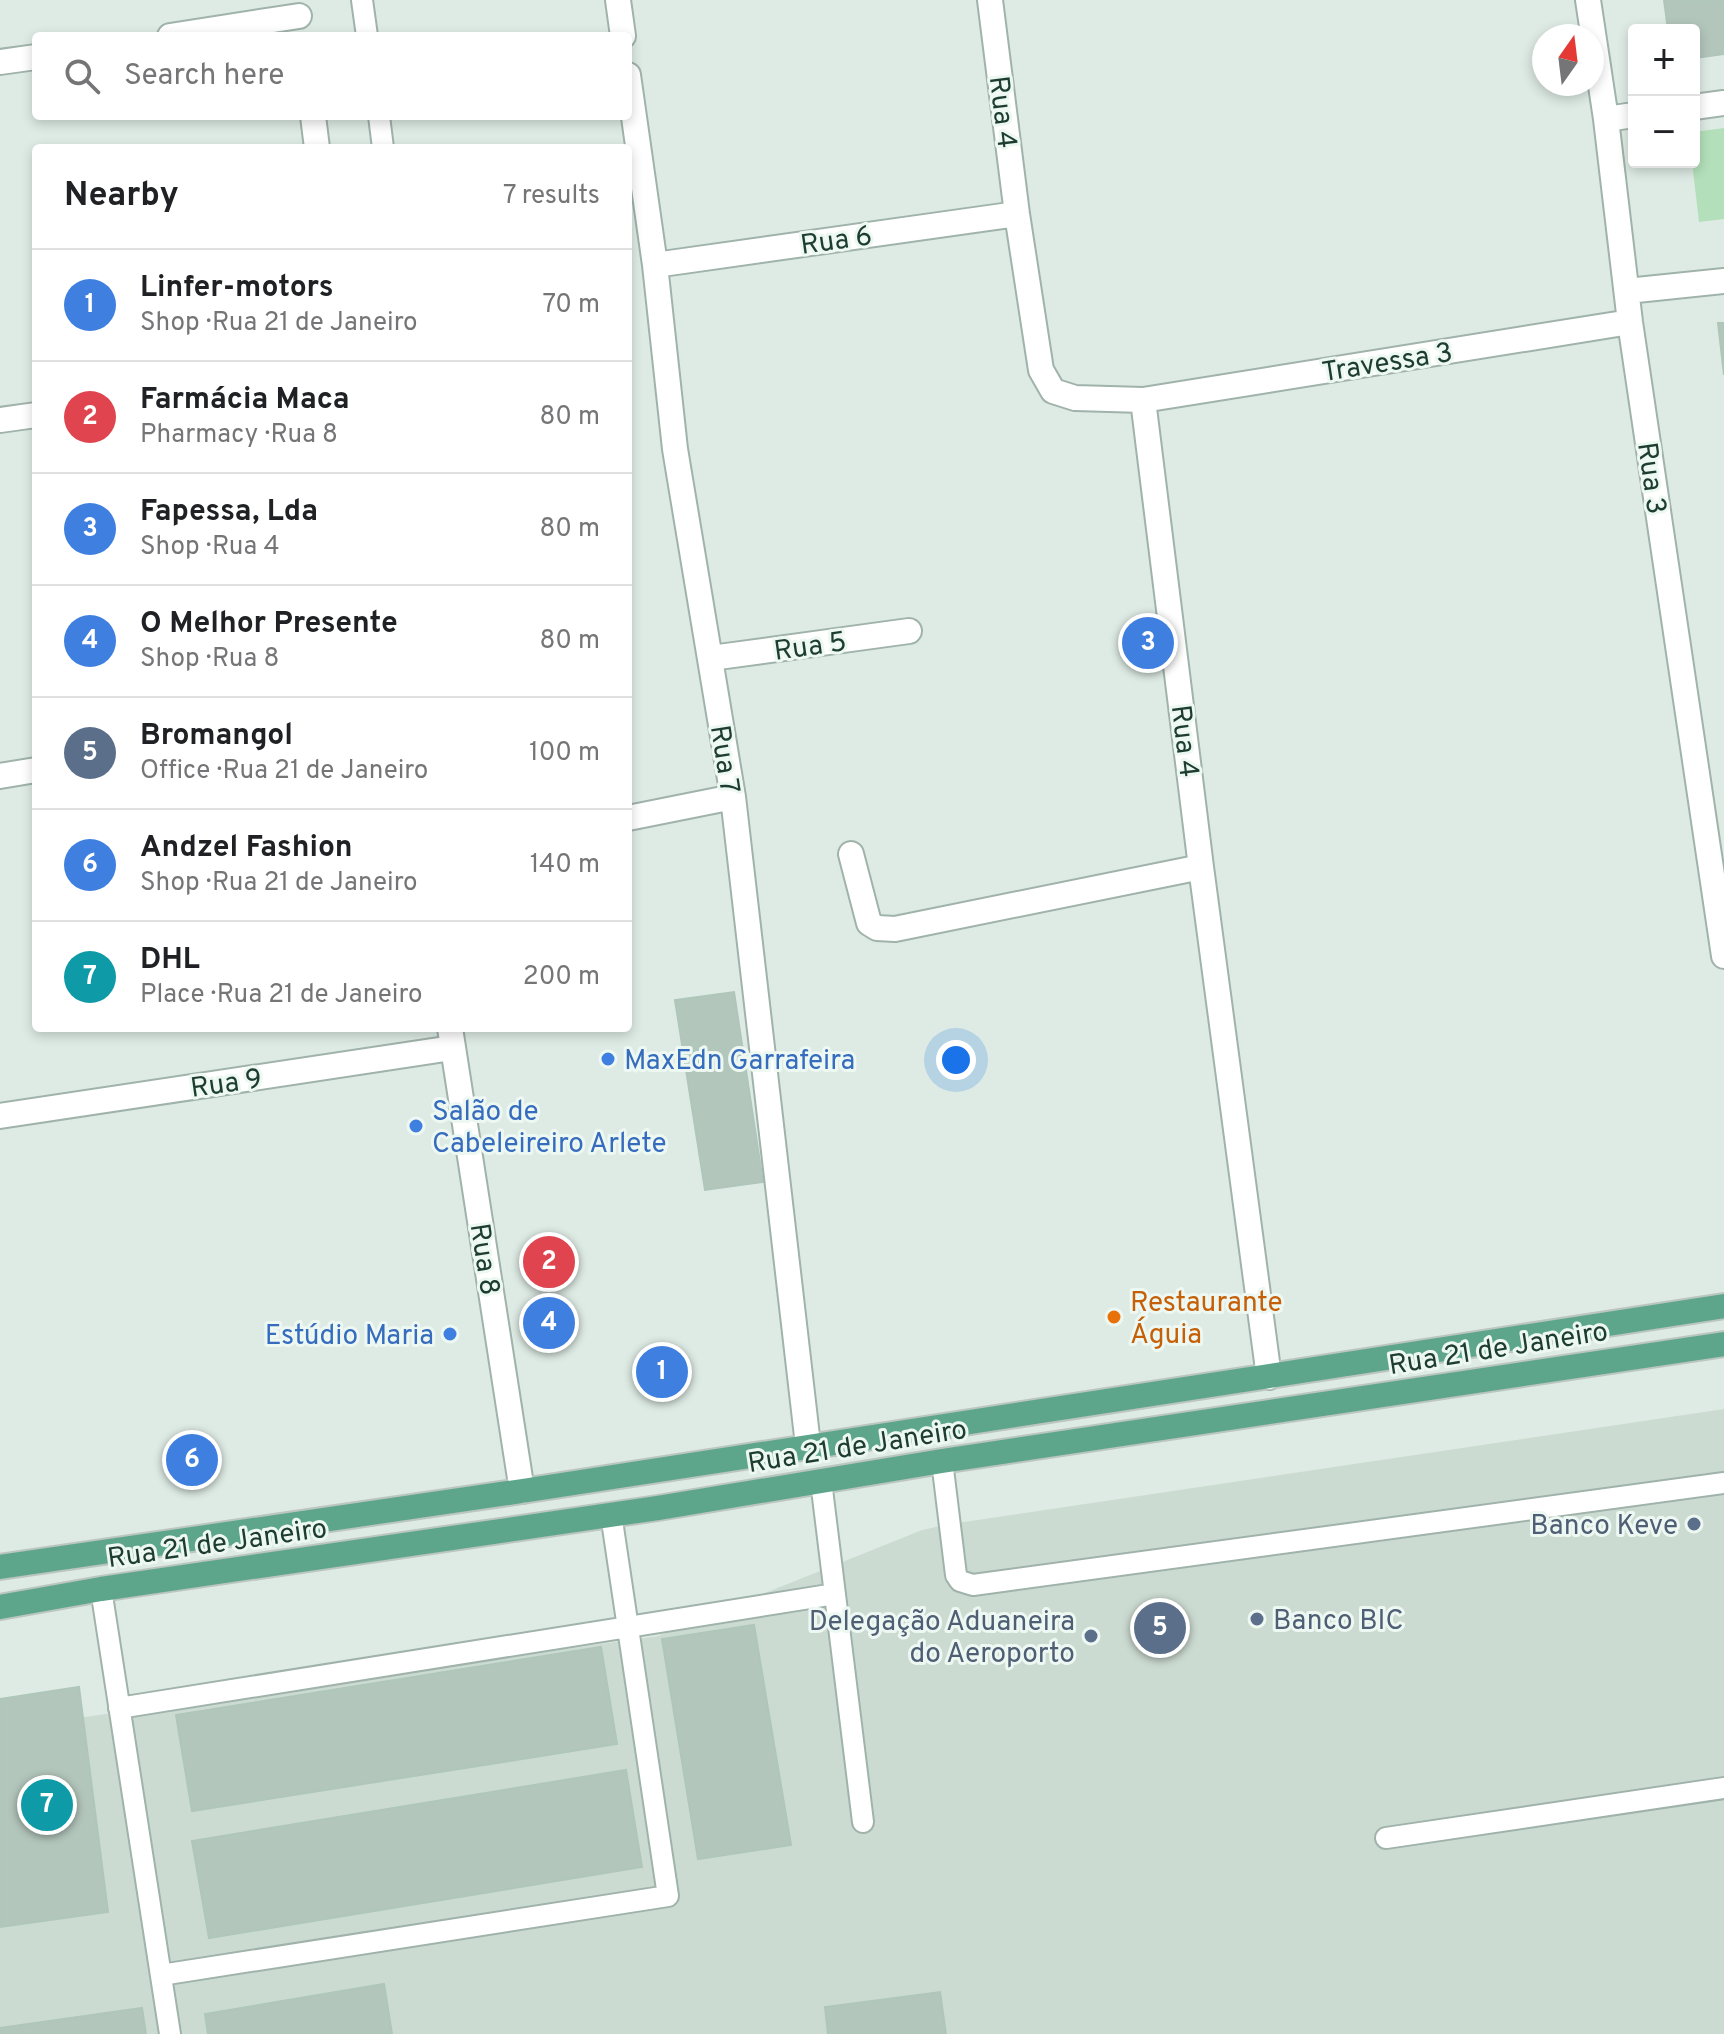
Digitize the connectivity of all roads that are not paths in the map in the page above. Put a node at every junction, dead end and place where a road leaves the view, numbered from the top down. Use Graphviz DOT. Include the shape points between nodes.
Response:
graph roads {
  1 [pos="362,0"];
  2 [pos="618,0"];
  3 [pos="990,0"];
  4 [pos="1588,0"];
  5 [pos="299,17"];
  6 [pos="197,32"];
  7 [pos="366,32"];
  8 [pos="622,32"];
  9 [pos="32,58"];
  10 [pos="0,62"];
  11 [pos="632,103"];
  12 [pos="1724,103"];
  13 [pos="1700,106"];
  14 [pos="1628,116"];
  15 [pos="1606,119"];
  16 [pos="314,120"];
  17 [pos="380,120"];
  18 [pos="316,144"];
  19 [pos="382,144"];
  20 [pos="1017,214"];
  21 [pos="655,265"];
  22 [pos="1724,281"];
  23 [pos="1627,291"];
  24 [pos="1630,322"];
  25 [pos="1143,400"];
  26 [pos="32,416"];
  27 [pos="0,420"];
  28 [pos="909,631"];
  29 [pos="711,658"];
  30 [pos="32,771"];
  31 [pos="0,776"];
  32 [pos="733,797"];
  33 [pos="632,817"];
  34 [pos="851,854"];
  35 [pos="1201,867"];
  36 [pos="1724,956"];
  37 [pos="451,1038"];
  38 [pos="0,1116"];
  39 [pos="1724,1306"];
  40 [pos="1724,1344"];
  41 [pos="1269,1377"];
  42 [pos="808,1445"];
  43 [pos="942,1461"];
  44 [pos="821,1481"];
  45 [pos="1723,1483"];
  46 [pos="522,1491"];
  47 [pos="611,1514"];
  48 [pos="0,1567"];
  49 [pos="101,1589"];
  50 [pos="835,1594"];
  51 [pos="0,1607"];
  52 [pos="628,1628"];
  53 [pos="119,1708"];
  54 [pos="1724,1788"];
  55 [pos="863,1822"];
  56 [pos="1386,1838"];
  57 [pos="161,1975"];
  58 [pos="170,2034"];
  1 -- 7 [label="lane"];
  2 -- 8 [label="street"];
  3 -- 20 [label="street, Rua 4"];
  4 -- 15 [label="street, Rua 3"];
  5 -- 6 [label="street"];
  9 -- 10 [label="street"];
  11 -- 21 [label="street, Rua 7"];
  12 -- 13 [label="street"];
  14 -- 15 [label="street"];
  15 -- 23 [label="street, Rua 3"];
  16 -- 18 [label="street"];
  17 -- 19 [label="lane"];
  20 -- 21 [label="street, Rua 6"];
  20 -- 25 [label="street, Rua 4" via="1041,370 1053,391 1075,398"];
  21 -- 29 [label="street, Rua 7" via="675,449"];
  22 -- 23 [label="street"];
  23 -- 24 [label="street, Rua 3"];
  24 -- 25 [label="street, Travessa 3"];
  24 -- 36 [label="street, Rua 3"];
  25 -- 35 [label="street, Rua 4"];
  26 -- 27 [label="street"];
  28 -- 29 [label="street, Rua 5"];
  29 -- 32 [label="street, Rua 7"];
  30 -- 31 [label="street"];
  32 -- 33 [label="street"];
  32 -- 42 [label="street, Rua 7"];
  34 -- 35 [label="street" via="869,923 895,929"];
  35 -- 41 [label="street, Rua 4"];
  37 -- 38 [label="street, Rua 9"];
  37 -- 46 [label="street, Rua 8"];
  39 -- 41 [label="main road, Rua 21 de Janeiro"];
  40 -- 43 [label="main road, Rua 21 de Janeiro"];
  41 -- 42 [label="main road, Rua 21 de Janeiro"];
  42 -- 46 [label="main road, Rua 21 de Janeiro"];
  43 -- 44 [label="main road, Rua 21 de Janeiro"];
  43 -- 45 [label="lane" via="956,1575 973,1585"];
  44 -- 47 [label="main road, Rua 21 de Janeiro"];
  44 -- 50 [label="lane"];
  46 -- 48 [label="main road, Rua 21 de Janeiro"];
  47 -- 49 [label="main road, Rua 21 de Janeiro"];
  47 -- 52 [label="lane"];
  49 -- 51 [label="main road, Rua 21 de Janeiro"];
  49 -- 53 [label="lane"];
  50 -- 52 [label="lane"];
  50 -- 55 [label="lane"];
  52 -- 53 [label="lane"];
  52 -- 57 [label="lane" via="668,1896"];
  53 -- 57 [label="lane"];
  54 -- 56 [label="lane"];
  57 -- 58 [label="lane"];
}
